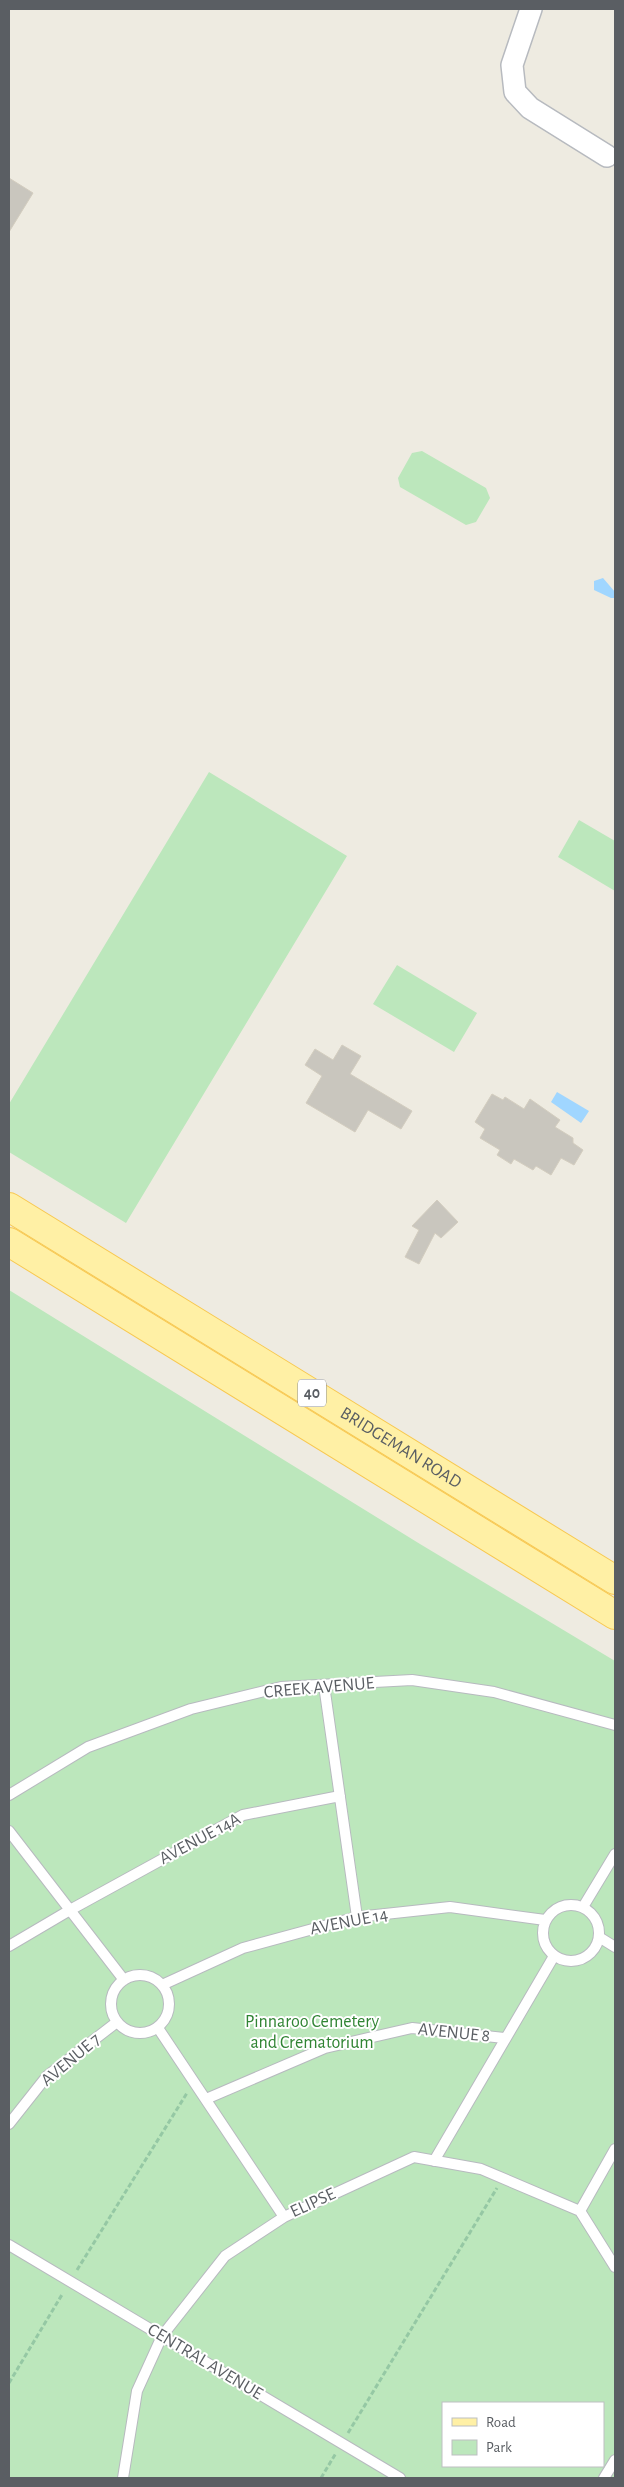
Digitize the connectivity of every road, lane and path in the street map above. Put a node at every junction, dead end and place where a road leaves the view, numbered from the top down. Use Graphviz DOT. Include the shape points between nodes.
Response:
graph roads {
  1 [pos="531,9"];
  2 [pos="607,156"];
  3 [pos="9,1207"];
  4 [pos="9,1242"];
  5 [pos="615,1580"];
  6 [pos="615,1615"];
  7 [pos="324,1685"];
  8 [pos="615,1725"];
  9 [pos="9,1795"];
  10 [pos="340,1796"];
  11 [pos="9,1831"];
  12 [pos="615,1854"];
  13 [pos="583,1907"];
  14 [pos="70,1910"];
  15 [pos="357,1917"];
  16 [pos="545,1920"];
  17 [pos="599,1937"];
  18 [pos="9,1946"];
  19 [pos="615,1947"];
  20 [pos="554,1956"];
  21 [pos="124,1980"];
  22 [pos="162,1985"];
  23 [pos="117,2022"];
  24 [pos="158,2028"];
  25 [pos="504,2038"];
  26 [pos="194,2082"];
  27 [pos="206,2099"];
  28 [pos="9,2124"];
  29 [pos="615,2149"];
  30 [pos="434,2161"];
  31 [pos="503,2178"];
  32 [pos="580,2211"];
  33 [pos="284,2217"];
  34 [pos="9,2245"];
  35 [pos="615,2267"];
  36 [pos="70,2282"];
  37 [pos="162,2336"];
  38 [pos="9,2383"];
  39 [pos="342,2444"];
  40 [pos="615,2460"];
  41 [pos="123,2478"];
  42 [pos="321,2478"];
  43 [pos="400,2478"];
  44 [pos="604,2478"];
  1 -- 2 [label="street" via="512,65 514,92 530,108"];
  3 -- 5 [label="main road, BRIDGEMAN ROAD / 40"];
  4 -- 6 [label="main road, BRIDGEMAN ROAD / 40"];
  7 -- 8 [label="lane, CREEK AVENUE" via="412,1680 494,1692"];
  7 -- 9 [label="lane, CREEK AVENUE" via="281,1687 191,1709 88,1747"];
  7 -- 10 [label="lane"];
  10 -- 14 [label="lane, AVENUE 14A" via="243,1815"];
  10 -- 15 [label="lane"];
  11 -- 14 [label="lane"];
  12 -- 13 [label="lane"];
  13 -- 16 [label="lane" via="564,1905 554,1909"];
  13 -- 17 [label="lane" via="595,1917"];
  14 -- 18 [label="lane, AVENUE 14A"];
  14 -- 21 [label="lane"];
  15 -- 16 [label="lane, AVENUE 14" via="450,1907"];
  15 -- 22 [label="lane, AVENUE 14" via="243,1948"];
  16 -- 20 [label="lane" via="542,1939"];
  17 -- 19 [label="lane"];
  17 -- 20 [label="lane" via="590,1953 582,1959 573,1962"];
  20 -- 25 [label="lane"];
  21 -- 22 [label="lane" via="142,1975"];
  21 -- 23 [label="lane" via="111,2002"];
  22 -- 24 [label="lane" via="169,2008"];
  23 -- 24 [label="lane" via="132,2032 142,2034"];
  23 -- 28 [label="lane, AVENUE 7" via="46,2076"];
  24 -- 26 [label="lane"];
  25 -- 27 [label="lane, AVENUE 8" via="412,2028 325,2048"];
  25 -- 30 [label="lane"];
  26 -- 27 [label="lane"];
  26 -- 36 [label="path"];
  27 -- 33 [label="lane"];
  29 -- 32 [label="lane"];
  30 -- 31 [label="lane, ELIPSE" via="481,2168"];
  30 -- 33 [label="lane, ELIPSE" via="414,2157"];
  31 -- 32 [label="lane, ELIPSE"];
  31 -- 39 [label="path"];
  32 -- 35 [label="lane"];
  33 -- 37 [label="lane, ELIPSE" via="225,2256"];
  34 -- 36 [label="lane, CENTRAL AVENUE"];
  36 -- 37 [label="lane, CENTRAL AVENUE"];
  36 -- 38 [label="path"];
  37 -- 39 [label="lane, CENTRAL AVENUE"];
  37 -- 41 [label="lane, ELIPSE" via="137,2391"];
  39 -- 42 [label="path"];
  39 -- 43 [label="lane, CENTRAL AVENUE"];
  40 -- 44 [label="lane"];
}
